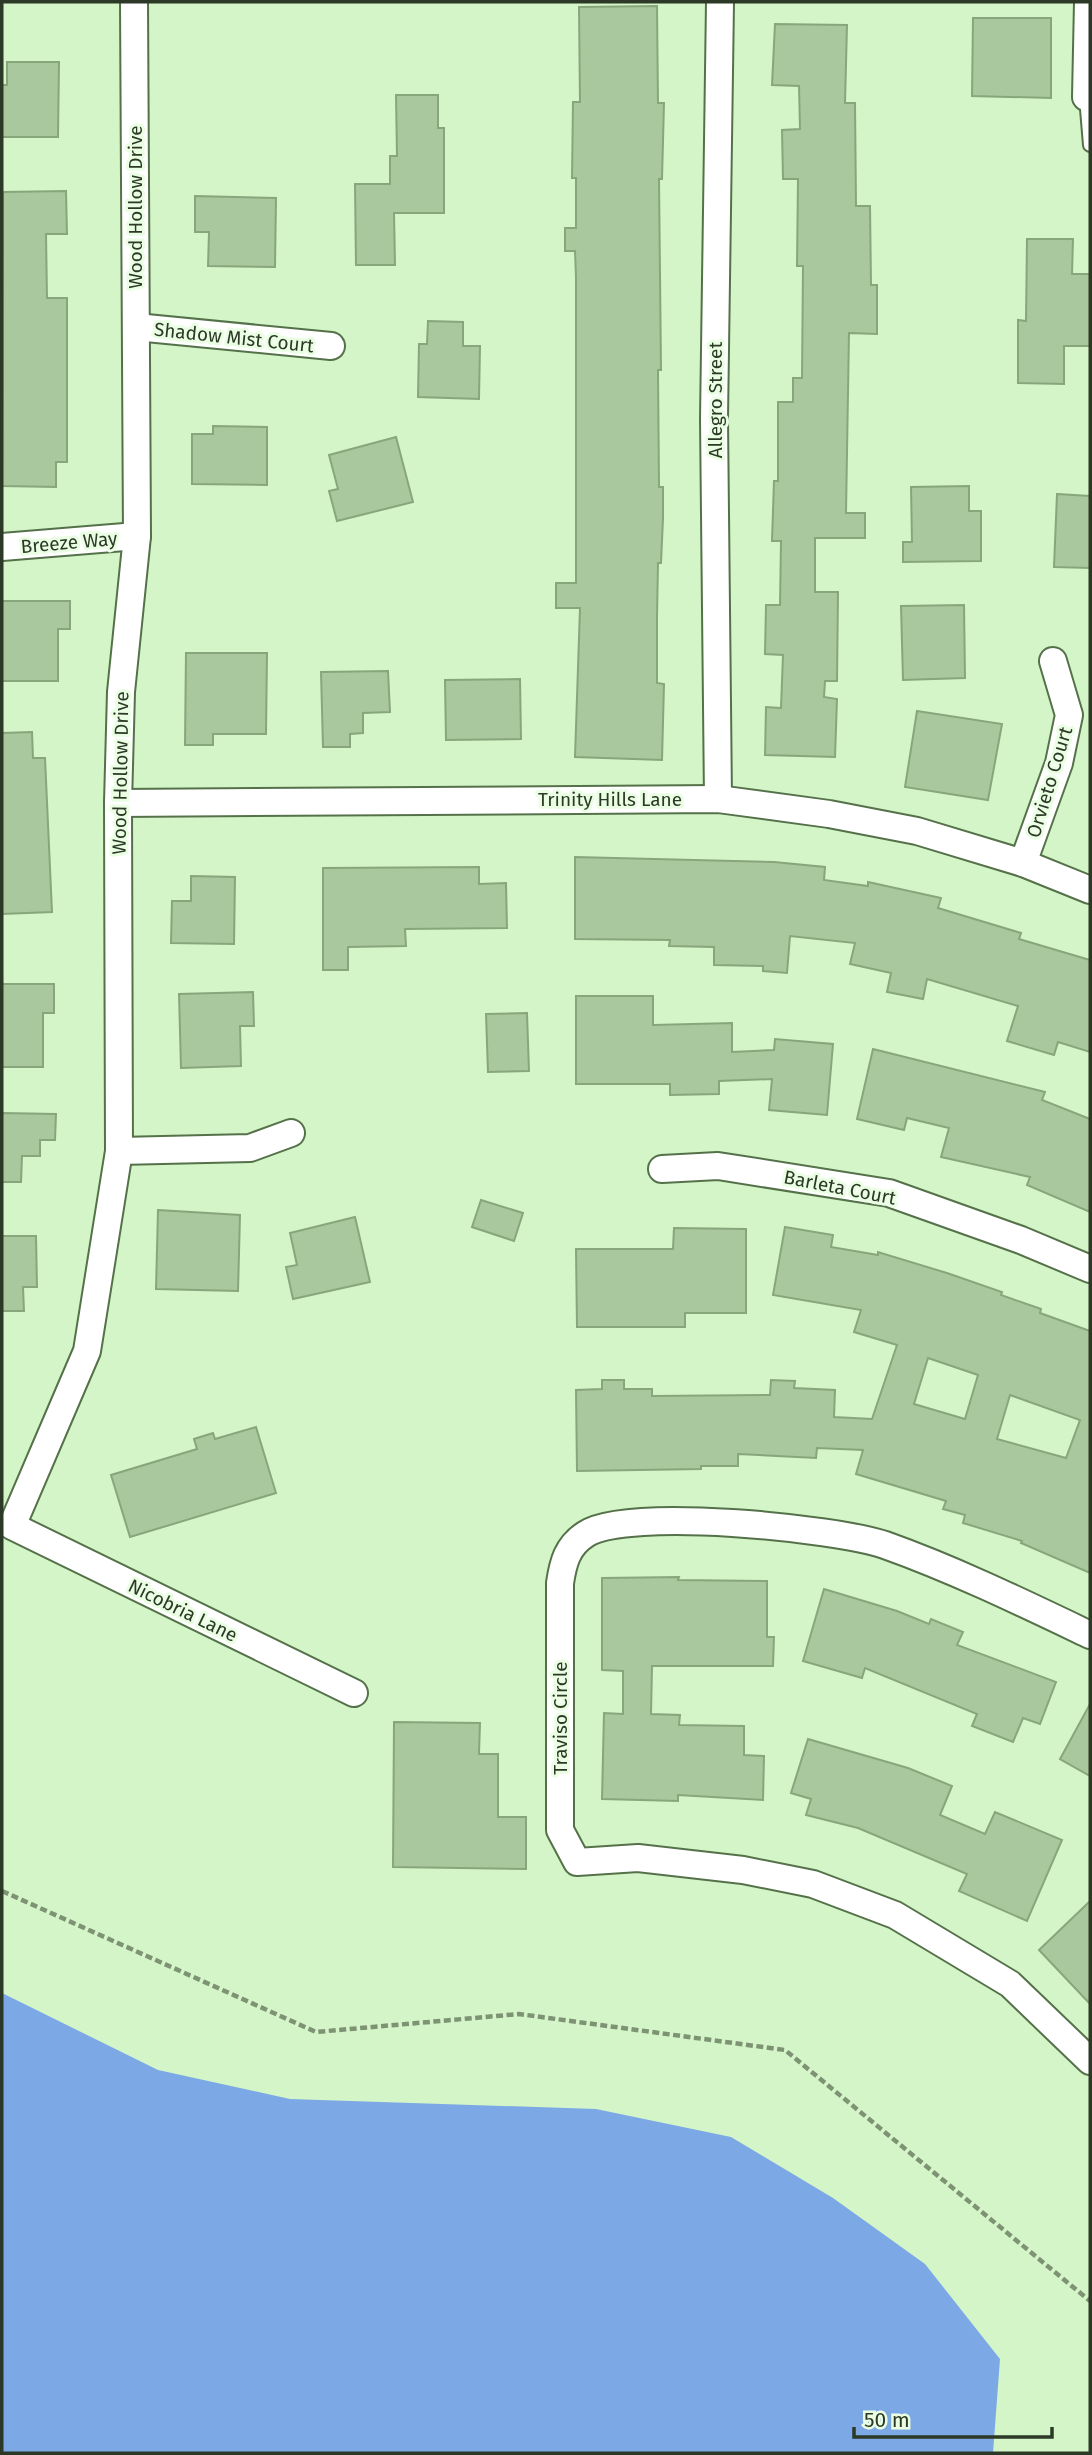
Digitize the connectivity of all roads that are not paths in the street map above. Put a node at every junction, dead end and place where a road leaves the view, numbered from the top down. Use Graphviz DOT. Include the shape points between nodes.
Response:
graph roads {
  1 [pos="134,2"];
  2 [pos="720,2"];
  3 [pos="1088,2"];
  4 [pos="1086,97"];
  5 [pos="1090,145"];
  6 [pos="136,327"];
  7 [pos="331,346"];
  8 [pos="137,536"];
  9 [pos="2,547"];
  10 [pos="1053,660"];
  11 [pos="718,799"];
  12 [pos="118,803"];
  13 [pos="1023,863"];
  14 [pos="1090,890"];
  15 [pos="292,1133"];
  16 [pos="119,1151"];
  17 [pos="662,1169"];
  18 [pos="1090,1269"];
  19 [pos="12,1527"];
  20 [pos="1090,1635"];
  21 [pos="354,1693"];
  22 [pos="1090,2061"];
  1 -- 6 [label="street, Wood Hollow Drive"];
  2 -- 11 [label="street, Allegro Street" via="714,419"];
  3 -- 4 [label="street"];
  4 -- 5 [label="lane"];
  6 -- 7 [label="street, Shadow Mist Court"];
  6 -- 8 [label="street, Wood Hollow Drive"];
  8 -- 9 [label="street, Breeze Way"];
  8 -- 12 [label="street, Wood Hollow Drive" via="121,692"];
  10 -- 13 [label="street, Orvieto Court" via="1069,715 1059,763"];
  11 -- 12 [label="street, Trinity Hills Lane"];
  11 -- 13 [label="street, Trinity Hills Lane" via="917,831"];
  12 -- 16 [label="street, Wood Hollow Drive"];
  13 -- 14 [label="street, Trinity Hills Lane"];
  15 -- 16 [label="street" via="250,1148"];
  16 -- 19 [label="street, Wood Hollow Drive" via="87,1351"];
  17 -- 18 [label="street, Barleta Court" via="718,1166 889,1193"];
  19 -- 21 [label="street, Nicobria Lane"];
  20 -- 22 [label="street, Traviso Circle" via="884,1544 833,1532 747,1522 612,1524 586,1534 564,1557 560,1583 560,1830 577,1862 638,1858 743,1870 813,1884 895,1915 1010,1984"];
}
